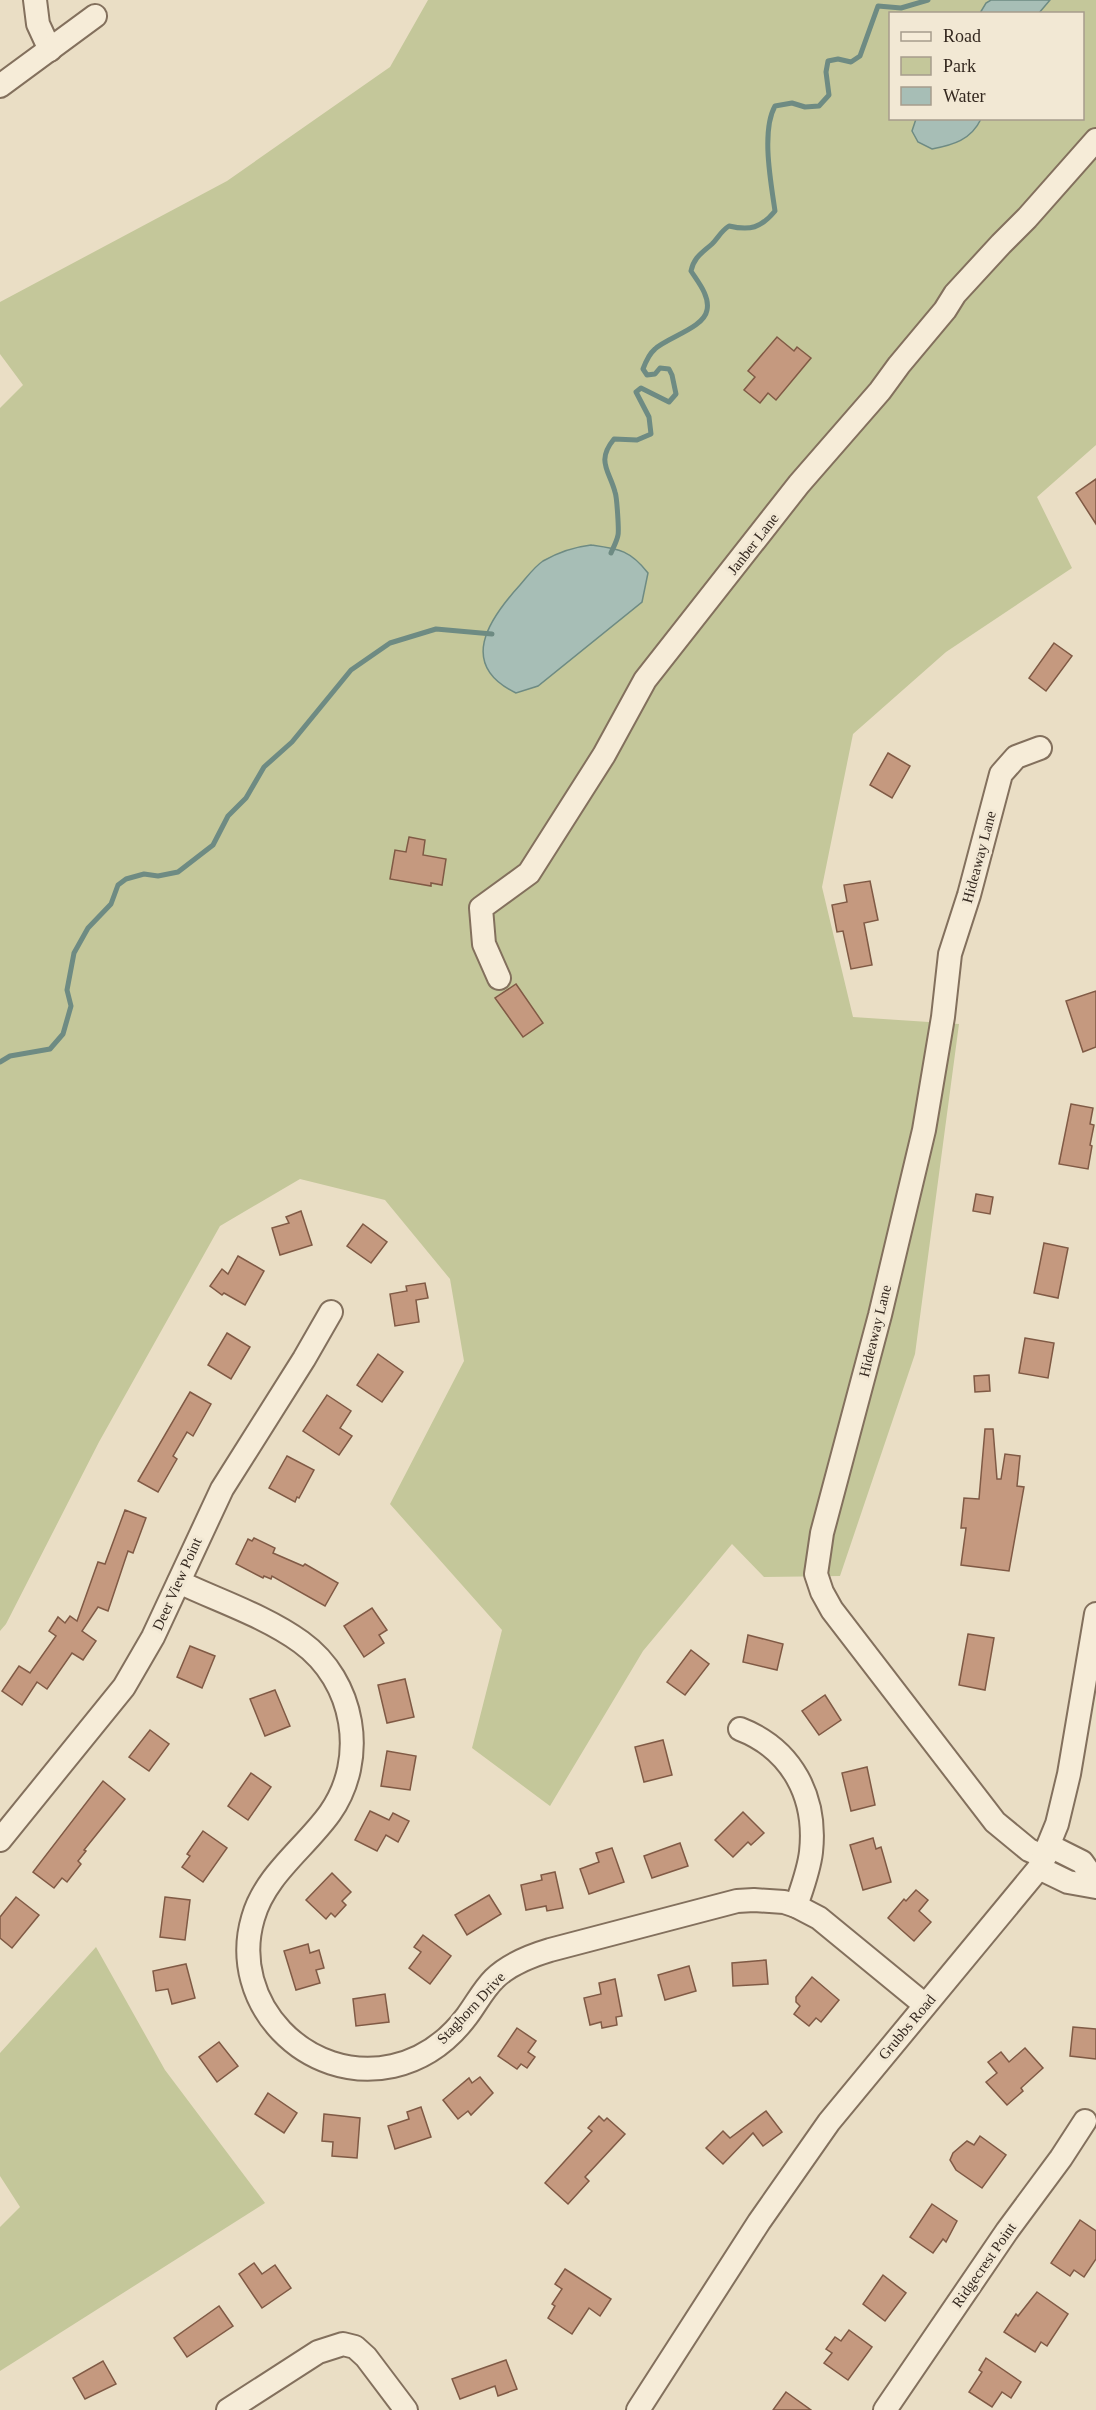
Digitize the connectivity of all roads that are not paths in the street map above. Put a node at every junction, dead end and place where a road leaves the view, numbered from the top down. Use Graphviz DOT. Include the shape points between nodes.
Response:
graph roads {
  1 [pos="35,0"];
  2 [pos="95,16"];
  3 [pos="50,50"];
  4 [pos="0,86"];
  5 [pos="1096,140"];
  6 [pos="1040,748"];
  7 [pos="499,978"];
  8 [pos="331,1312"];
  9 [pos="179,1582"];
  10 [pos="1096,1614"];
  11 [pos="740,1729"];
  12 [pos="0,1840"];
  13 [pos="1044,1857"];
  14 [pos="1096,1882"];
  15 [pos="1096,1887"];
  16 [pos="796,1906"];
  17 [pos="925,2005"];
  18 [pos="1085,2121"];
  19 [pos="228,2410"];
  20 [pos="406,2410"];
  21 [pos="638,2410"];
  22 [pos="885,2410"];
  1 -- 3 [label="street" via="38,24"];
  2 -- 3 [label="street"];
  3 -- 4 [label="street"];
  5 -- 7 [label="street, Janber Lane" via="955,294 880,392 800,484 645,680 604,755 529,873 482,908 484,944"];
  6 -- 13 [label="street, Hideaway Lane" via="1016,757 1001,774 950,954 924,1130 822,1533 816,1574 832,1610 995,1822 1029,1850"];
  8 -- 9 [label="street, Deer View Point" via="222,1489"];
  9 -- 12 [label="street, Deer View Point" via="124,1687"];
  9 -- 16 [label="street, Staghorn Drive" via="258,1618 303,1644 337,1683 350,1719 351,1760 337,1803 264,1891 250,1932 248,1960 258,1998 278,2029 309,2054 355,2067 401,2064 440,2044 495,1979 535,1955 737,1901 771,1900"];
  10 -- 13 [label="street, Grubbs Road" via="1070,1774"];
  11 -- 16 [label="street" via="762,1739 783,1756 806,1798 811,1852"];
  13 -- 14 [label="street" via="1082,1862"];
  13 -- 15 [label="street" via="1068,1882"];
  13 -- 17 [label="street, Grubbs Road" via="1012,1904"];
  16 -- 17 [label="street, Staghorn Drive" via="826,1924"];
  17 -- 21 [label="street, Grubbs Road" via="829,2122"];
  18 -- 22 [label="street, Ridgecrest Point"];
  19 -- 20 [label="street" via="318,2352 343,2344 355,2347 366,2357"];
}
